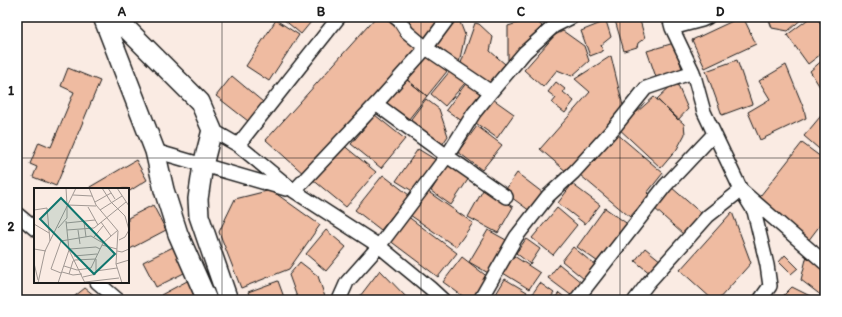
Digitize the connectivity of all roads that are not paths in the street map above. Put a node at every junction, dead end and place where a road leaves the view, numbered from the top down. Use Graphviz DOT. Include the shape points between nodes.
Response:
graph roads {
  1 [pos="103,17"];
  2 [pos="112,17"];
  3 [pos="339,17"];
  4 [pos="395,17"];
  5 [pos="449,17"];
  6 [pos="572,17"];
  7 [pos="708,17"];
  8 [pos="552,21"];
  9 [pos="670,22"];
  10 [pos="426,48"];
  11 [pos="694,72"];
  12 [pos="491,92"];
  13 [pos="376,104"];
  14 [pos="212,130"];
  15 [pos="714,134"];
  16 [pos="238,145"];
  17 [pos="155,151"];
  18 [pos="447,156"];
  19 [pos="203,164"];
  20 [pos="741,190"];
  21 [pos="294,191"];
  22 [pos="506,197"];
  23 [pos="17,214"];
  24 [pos="34,228"];
  25 [pos="379,246"];
  26 [pos="825,263"];
  27 [pos="98,283"];
  28 [pos="118,300"];
  29 [pos="207,300"];
  30 [pos="228,300"];
  31 [pos="339,300"];
  32 [pos="444,300"];
  33 [pos="480,300"];
  34 [pos="576,300"];
  35 [pos="635,300"];
  36 [pos="760,300"];
  1 -- 17 [label="main road"];
  2 -- 14 [label="main road" via="124,25 200,102"];
  3 -- 16 [label="street"];
  4 -- 10 [label="street" via="407,32"];
  5 -- 10 [label="street"];
  6 -- 8 [label="street"];
  7 -- 9 [label="street" via="702,20"];
  8 -- 12 [label="street"];
  9 -- 11 [label="street"];
  10 -- 12 [label="street"];
  10 -- 13 [label="street"];
  11 -- 15 [label="street" via="704,112"];
  11 -- 33 [label="street" via="646,88 574,172 548,196 516,237"];
  12 -- 18 [label="street" via="474,113"];
  13 -- 18 [label="street"];
  13 -- 21 [label="street"];
  14 -- 16 [label="street"];
  14 -- 19 [label="main road"];
  15 -- 20 [label="street"];
  15 -- 34 [label="street" via="665,186"];
  16 -- 21 [label="street"];
  17 -- 19 [label="street"];
  17 -- 29 [label="main road" via="178,234"];
  18 -- 22 [label="street"];
  18 -- 25 [label="street"];
  19 -- 21 [label="street"];
  19 -- 30 [label="main road" via="198,199 199,216"];
  20 -- 26 [label="street"];
  20 -- 35 [label="street" via="708,216"];
  20 -- 36 [label="street" via="754,211 767,265 770,286"];
  21 -- 25 [label="street"];
  23 -- 24 [label="street"];
  25 -- 31 [label="street" via="347,282"];
  25 -- 32 [label="street"];
  27 -- 28 [label="street"];
}
